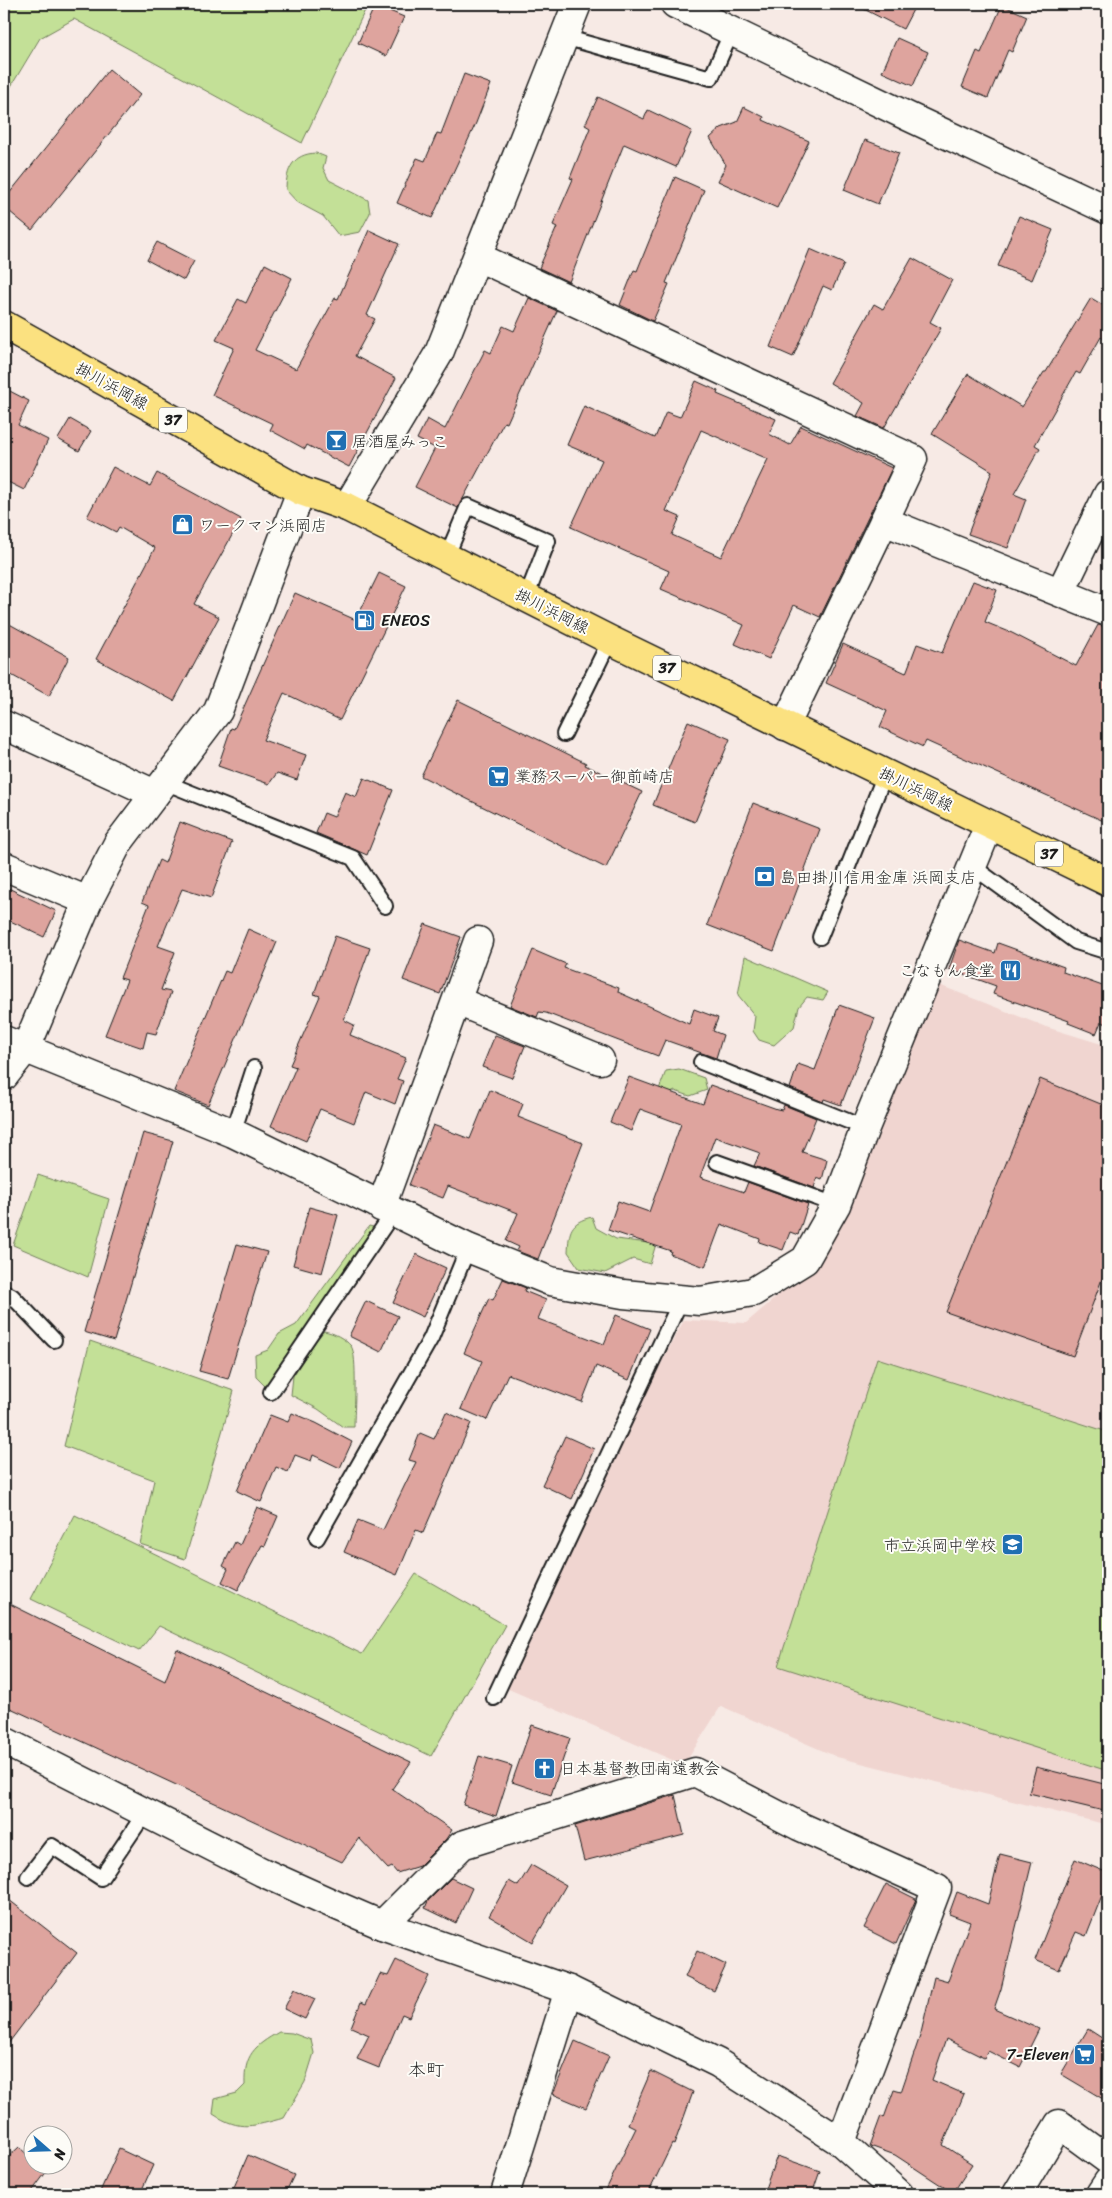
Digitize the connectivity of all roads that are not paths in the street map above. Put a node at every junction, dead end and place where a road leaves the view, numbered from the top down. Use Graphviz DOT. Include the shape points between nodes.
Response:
graph roads {
  1 [pos="577,4"];
  2 [pos="675,4"];
  3 [pos="732,31"];
  4 [pos="564,37"];
  5 [pos="1108,210"];
  6 [pos="478,257"];
  7 [pos="4,325"];
  8 [pos="301,491"];
  9 [pos="1108,494"];
  10 [pos="346,507"];
  11 [pos="884,521"];
  12 [pos="446,558"];
  13 [pos="1060,591"];
  14 [pos="526,598"];
  15 [pos="1108,612"];
  16 [pos="610,640"];
  17 [pos="4,725"];
  18 [pos="785,726"];
  19 [pos="564,734"];
  20 [pos="885,774"];
  21 [pos="159,788"];
  22 [pos="989,825"];
  23 [pos="4,866"];
  24 [pos="972,866"];
  25 [pos="1108,882"];
  26 [pos="88,901"];
  27 [pos="385,906"];
  28 [pos="820,937"];
  29 [pos="478,941"];
  30 [pos="1108,952"];
  31 [pos="457,1001"];
  32 [pos="15,1044"];
  33 [pos="600,1060"];
  34 [pos="701,1062"];
  35 [pos="254,1068"];
  36 [pos="4,1076"];
  37 [pos="864,1128"];
  38 [pos="233,1133"];
  39 [pos="717,1162"];
  40 [pos="836,1206"];
  41 [pos="387,1210"];
  42 [pos="468,1248"];
  43 [pos="4,1292"];
  44 [pos="681,1300"];
  45 [pos="54,1340"];
  46 [pos="271,1392"];
  47 [pos="317,1538"];
  48 [pos="494,1698"];
  49 [pos="4,1741"];
  50 [pos="145,1812"];
  51 [pos="28,1877"];
  52 [pos="382,1925"];
  53 [pos="569,1990"];
  54 [pos="841,2142"];
  55 [pos="1108,2160"];
  56 [pos="1108,2182"];
  57 [pos="505,2194"];
  58 [pos="899,2194"];
  59 [pos="1017,2194"];
  60 [pos="1100,2194"];
  1 -- 4 [label="street"];
  2 -- 3 [label="street"];
  3 -- 4 [label="lane" via="711,78"];
  3 -- 5 [label="street"];
  4 -- 6 [label="street"];
  6 -- 10 [label="street" via="439,353"];
  6 -- 11 [label="street" via="913,459"];
  7 -- 8 [label="main road, 掛川浜岡線 / 37"];
  8 -- 10 [label="main road, 掛川浜岡線 / 37"];
  8 -- 21 [label="street" via="218,710"];
  9 -- 13 [label="street"];
  10 -- 12 [label="main road, 掛川浜岡線 / 37"];
  11 -- 13 [label="street"];
  11 -- 18 [label="street"];
  12 -- 14 [label="main road, 掛川浜岡線 / 37"];
  12 -- 14 [label="lane" via="468,506 548,541"];
  13 -- 15 [label="street"];
  14 -- 16 [label="main road, 掛川浜岡線 / 37"];
  16 -- 18 [label="main road, 掛川浜岡線 / 37"];
  16 -- 19 [label="lane"];
  17 -- 21 [label="street"];
  18 -- 20 [label="main road, 掛川浜岡線 / 37"];
  20 -- 22 [label="main road, 掛川浜岡線 / 37"];
  20 -- 28 [label="lane"];
  21 -- 26 [label="street" via="118,843"];
  21 -- 27 [label="lane" via="352,858"];
  22 -- 24 [label="street"];
  22 -- 25 [label="main road, 掛川浜岡線 / 37"];
  23 -- 26 [label="street"];
  24 -- 30 [label="lane" via="1076,942"];
  24 -- 37 [label="street"];
  26 -- 32 [label="street"];
  29 -- 31 [label="street"];
  31 -- 33 [label="street"];
  31 -- 41 [label="street"];
  32 -- 36 [label="street"];
  32 -- 38 [label="street"];
  34 -- 37 [label="lane"];
  35 -- 38 [label="lane"];
  37 -- 40 [label="street"];
  38 -- 41 [label="street"];
  39 -- 40 [label="lane"];
  40 -- 44 [label="street" via="805,1260 753,1292 700,1301"];
  41 -- 42 [label="street"];
  41 -- 46 [label="lane"];
  42 -- 44 [label="street" via="550,1281"];
  42 -- 47 [label="lane" via="432,1338"];
  43 -- 45 [label="lane" via="12,1296"];
  44 -- 48 [label="lane"];
  49 -- 50 [label="street"];
  50 -- 51 [label="lane" via="101,1878 52,1846"];
  50 -- 52 [label="street" via="262,1872"];
  52 -- 53 [label="street"];
  52 -- 54 [label="street" via="462,1845 695,1772 799,1826 937,1888"];
  53 -- 54 [label="street" via="718,2063"];
  53 -- 57 [label="street"];
  54 -- 58 [label="street"];
  55 -- 59 [label="street" via="1059,2124"];
  56 -- 60 [label="street"];
}
